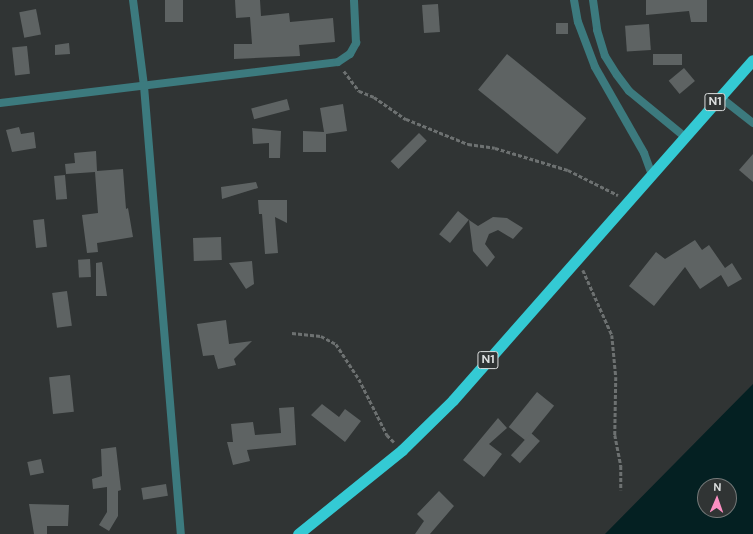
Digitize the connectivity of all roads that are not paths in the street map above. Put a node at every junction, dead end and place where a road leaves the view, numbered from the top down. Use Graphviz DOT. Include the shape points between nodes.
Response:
graph roads {
  1 [pos="133,0"];
  2 [pos="354,0"];
  3 [pos="574,0"];
  4 [pos="593,0"];
  5 [pos="753,60"];
  6 [pos="144,86"];
  7 [pos="720,97"];
  8 [pos="0,103"];
  9 [pos="753,123"];
  10 [pos="682,141"];
  11 [pos="655,171"];
  12 [pos="308,530"];
  13 [pos="181,534"];
  14 [pos="298,534"];
  1 -- 6 [label="street"];
  2 -- 6 [label="street" via="356,42 350,54 338,62"];
  3 -- 11 [label="street" via="578,22 595,67"];
  4 -- 10 [label="street" via="603,50 617,76 629,91"];
  5 -- 7 [label="highway, N1"];
  6 -- 8 [label="street"];
  6 -- 13 [label="street"];
  7 -- 9 [label="street"];
  7 -- 10 [label="highway, N1"];
  10 -- 11 [label="highway, N1"];
  11 -- 12 [label="highway, N1" via="453,400 402,450"];
  12 -- 14 [label="highway, N1"];
}
